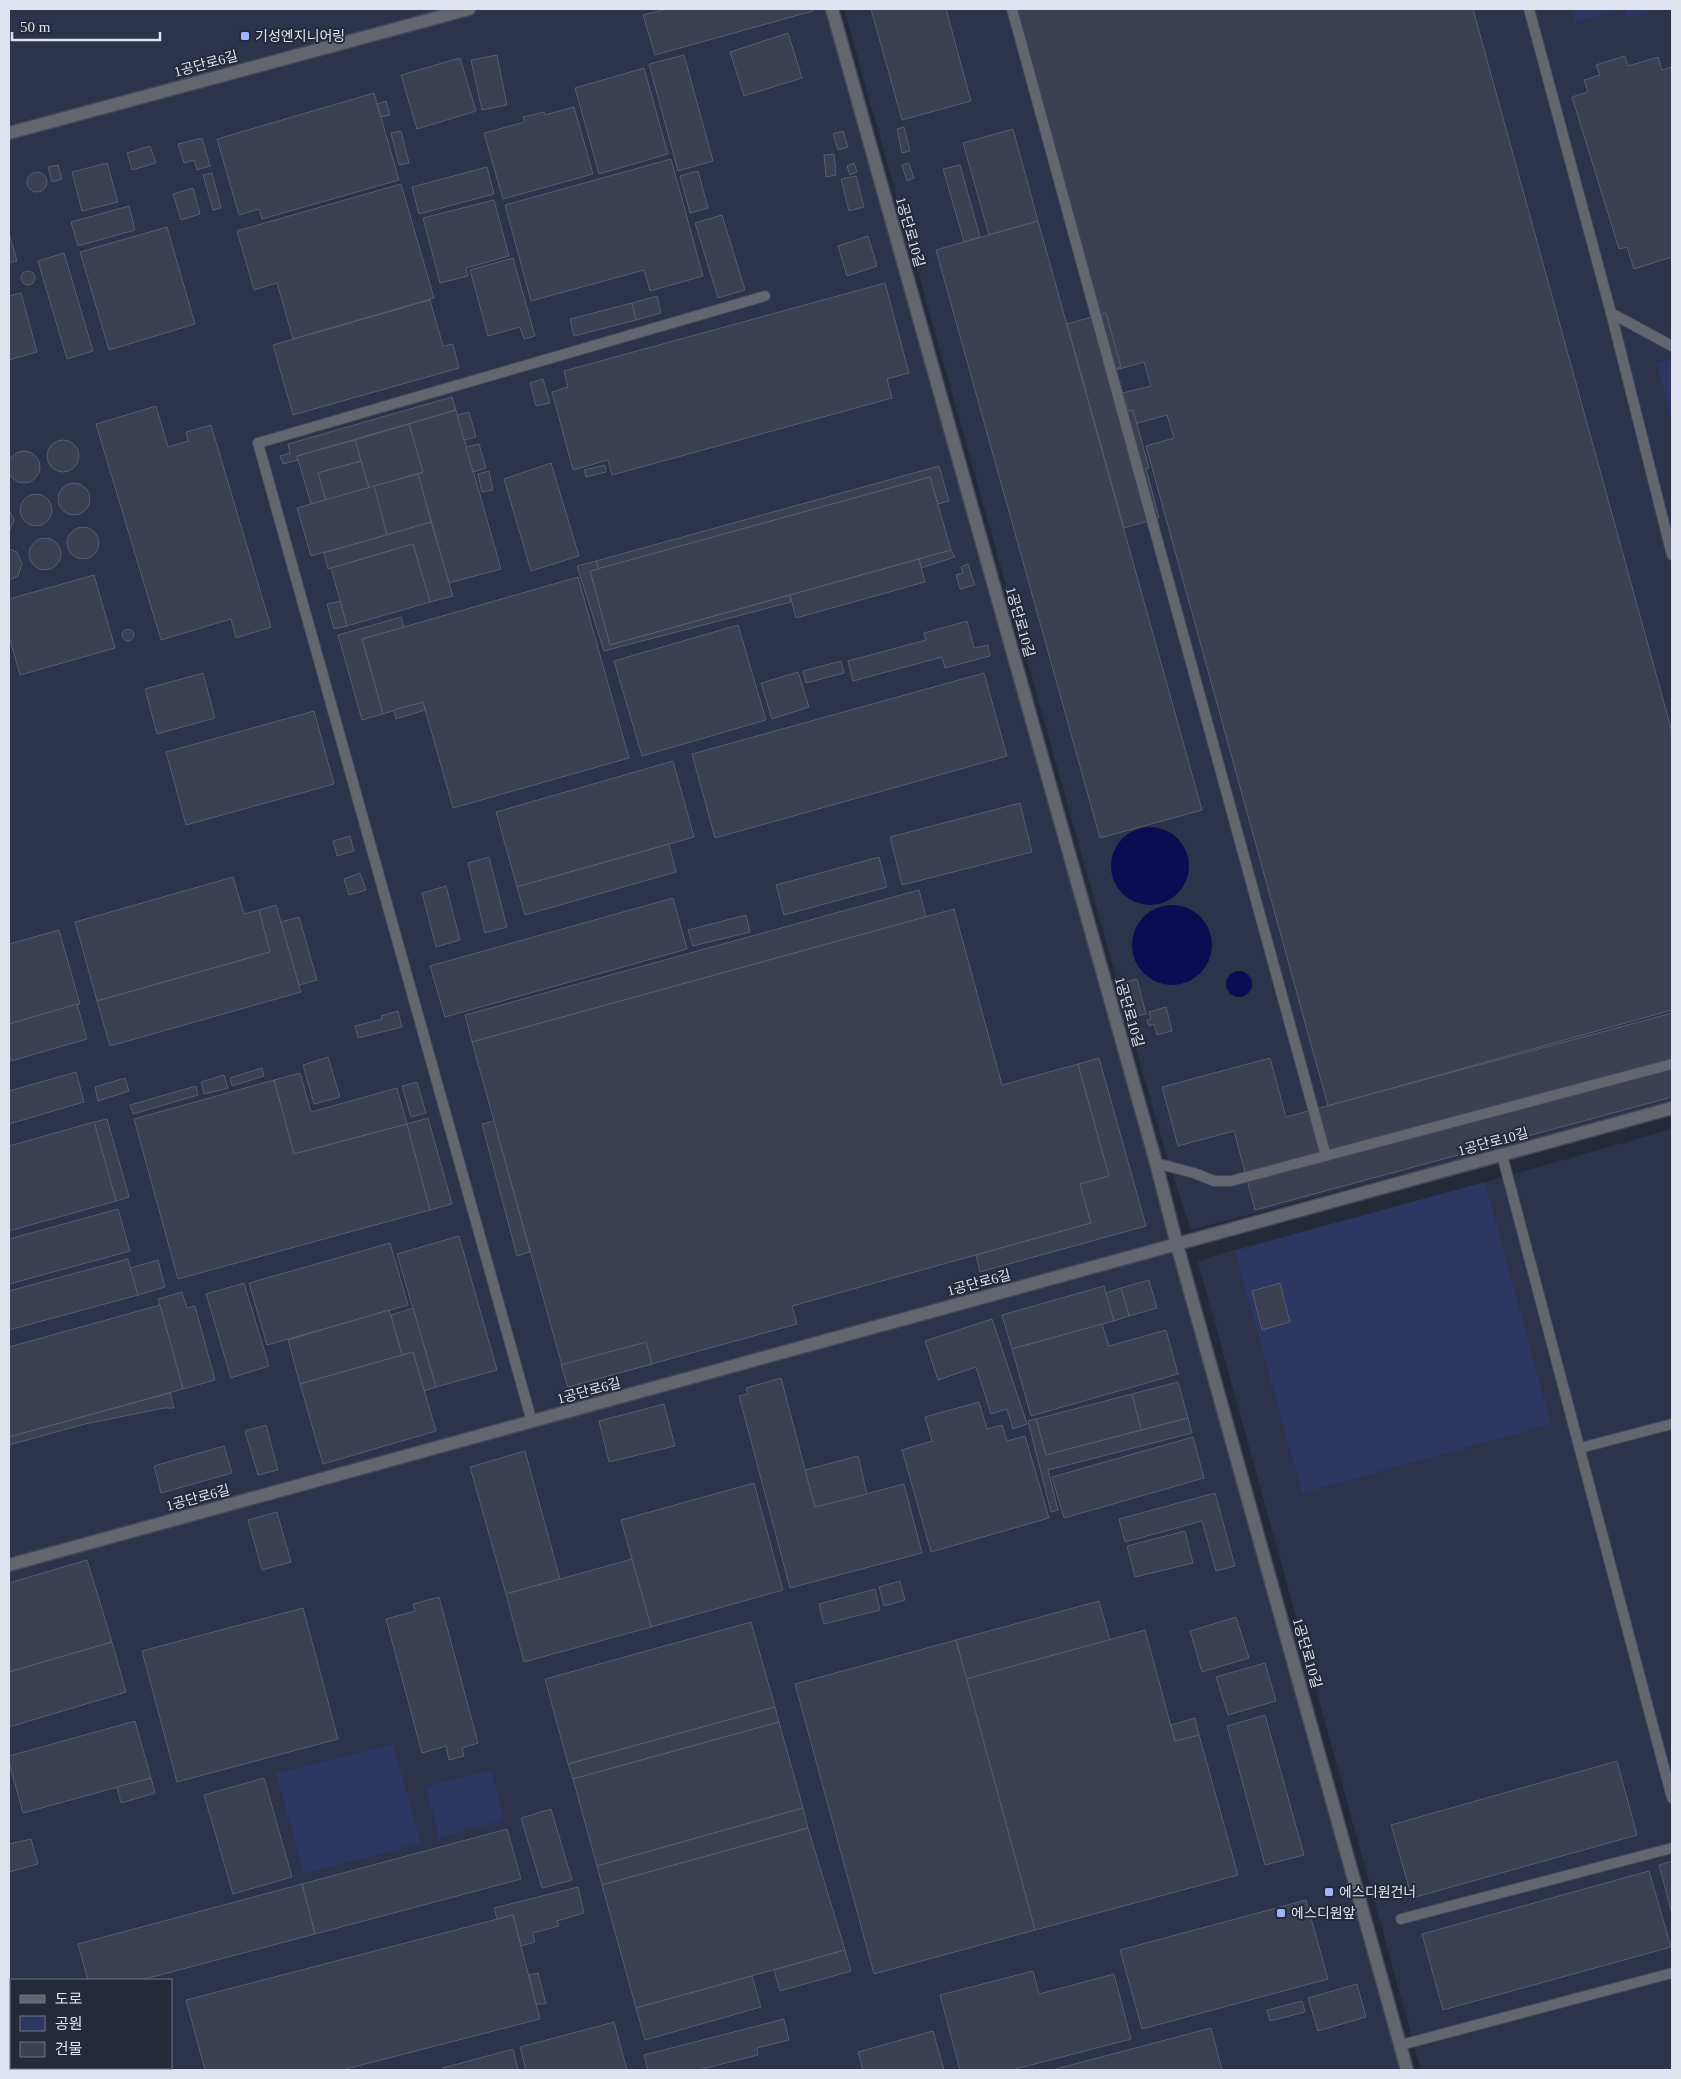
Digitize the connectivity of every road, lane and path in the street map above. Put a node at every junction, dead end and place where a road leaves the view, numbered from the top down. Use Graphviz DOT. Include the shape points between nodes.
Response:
graph roads {
  1 [pos="469,9"];
  2 [pos="832,9"];
  3 [pos="1012,9"];
  4 [pos="1529,9"];
  5 [pos="9,133"];
  6 [pos="765,296"];
  7 [pos="1611,313"];
  8 [pos="1672,346"];
  9 [pos="1670,534"];
  10 [pos="1672,555"];
  11 [pos="1672,1064"];
  12 [pos="1672,1108"];
  13 [pos="1502,1155"];
  14 [pos="1326,1156"];
  15 [pos="1156,1163"];
  16 [pos="1176,1245"];
  17 [pos="532,1422"];
  18 [pos="1672,1424"];
  19 [pos="1580,1448"];
  20 [pos="9,1566"];
  21 [pos="1672,1793"];
  22 [pos="1672,1848"];
  23 [pos="1401,1919"];
  24 [pos="1672,1972"];
  25 [pos="1401,2046"];
  26 [pos="1408,2070"];
  1 -- 5 [label="street, 1공단로6길"];
  2 -- 15 [label="street, 1공단로10길"];
  3 -- 14 [label="lane"];
  4 -- 7 [label="lane"];
  6 -- 17 [label="lane" via="258,444"];
  7 -- 8 [label="lane"];
  7 -- 9 [label="lane"];
  9 -- 10 [label="lane"];
  11 -- 14 [label="lane"];
  12 -- 13 [label="street, 1공단로10길"];
  13 -- 16 [label="street, 1공단로10길"];
  13 -- 19 [label="lane"];
  14 -- 15 [label="lane" via="1231,1181 1214,1181"];
  15 -- 16 [label="street, 1공단로10길"];
  16 -- 17 [label="street, 1공단로6길"];
  16 -- 25 [label="street, 1공단로10길"];
  17 -- 20 [label="street, 1공단로6길"];
  18 -- 19 [label="lane"];
  19 -- 21 [label="lane"];
  22 -- 23 [label="lane"];
  24 -- 25 [label="lane"];
  25 -- 26 [label="street, 1공단로10길"];
}
